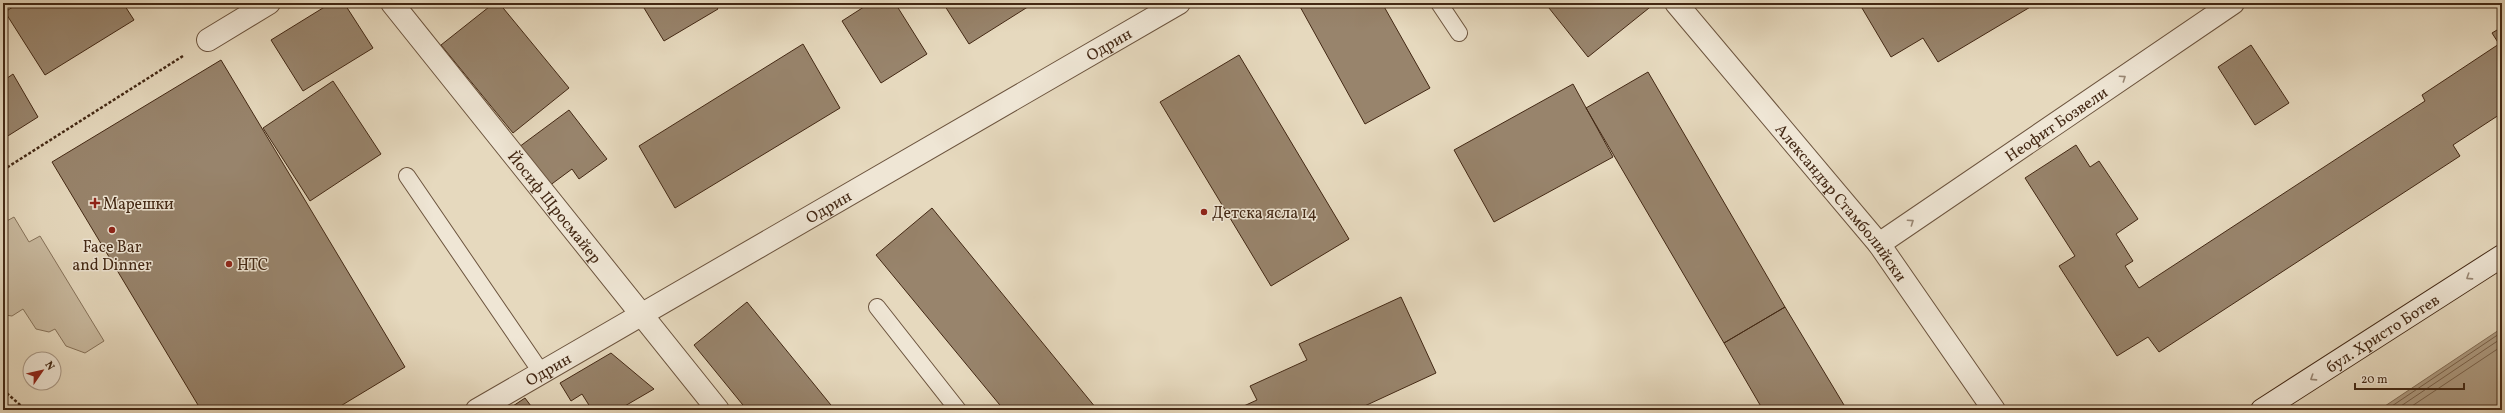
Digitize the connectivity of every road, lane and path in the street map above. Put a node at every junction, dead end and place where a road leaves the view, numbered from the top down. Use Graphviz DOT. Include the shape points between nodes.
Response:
graph roads {
  1 [pos="269,3"];
  2 [pos="392,3"];
  3 [pos="1179,3"];
  4 [pos="1439,3"];
  5 [pos="1676,3"];
  6 [pos="2221,6"];
  7 [pos="1458,33"];
  8 [pos="208,40"];
  9 [pos="3,170"];
  10 [pos="407,176"];
  11 [pos="1879,244"];
  12 [pos="2502,256"];
  13 [pos="877,307"];
  14 [pos="642,314"];
  15 [pos="541,372"];
  16 [pos="3,390"];
  17 [pos="26,410"];
  18 [pos="477,410"];
  19 [pos="718,410"];
  20 [pos="958,410"];
  21 [pos="1994,410"];
  22 [pos="2262,410"];
  1 -- 8 [label="street"];
  2 -- 14 [label="street, Йосиф Щросмайер"];
  3 -- 14 [label="street, Одрин"];
  4 -- 7 [label="lane"];
  5 -- 11 [label="street, Александър Стамболийски"];
  11 -- 6 [label="street, Неофит Бозвели, one-way"];
  8 -- 9 [label="path"];
  10 -- 15 [label="lane"];
  11 -- 21 [label="street, Александър Стамболийски"];
  12 -- 22 [label="street, бул. Христо Ботев, one-way"];
  13 -- 20 [label="lane"];
  14 -- 15 [label="street, Одрин"];
  14 -- 19 [label="street, Йосиф Щросмайер"];
  15 -- 18 [label="street, Одрин"];
  16 -- 17 [label="path"];
}
